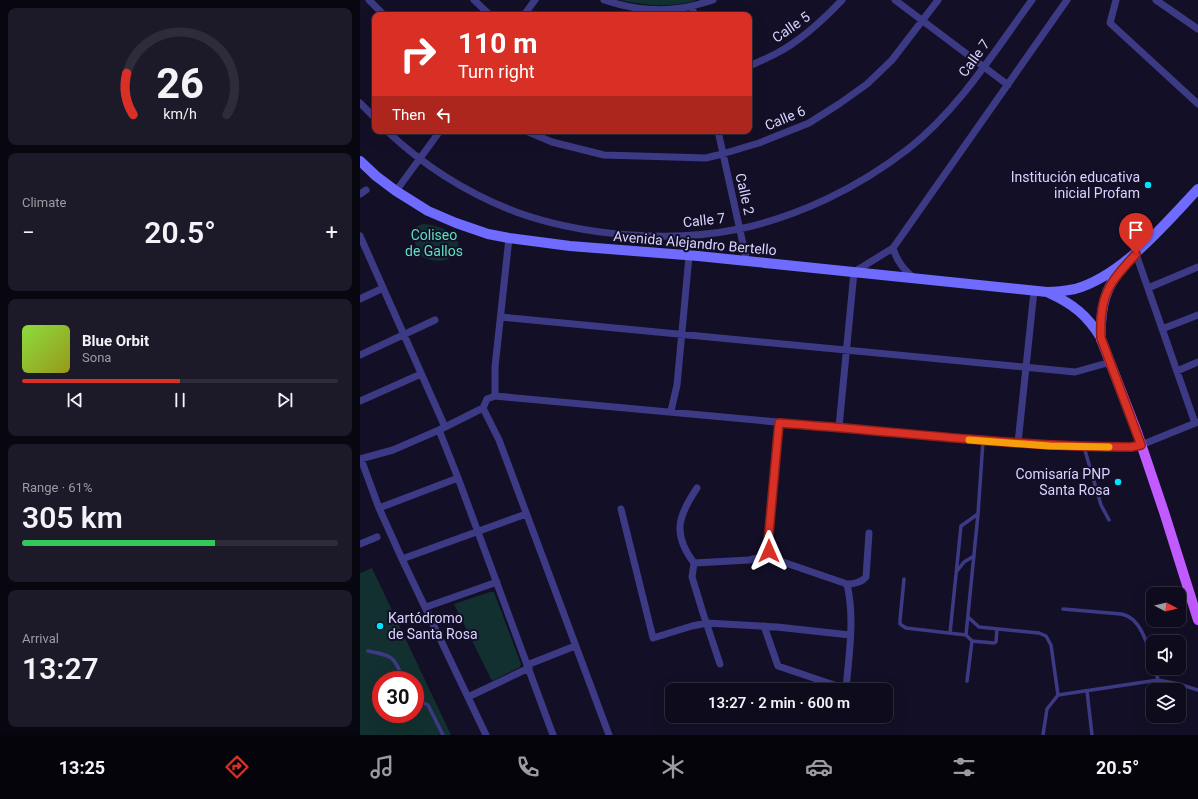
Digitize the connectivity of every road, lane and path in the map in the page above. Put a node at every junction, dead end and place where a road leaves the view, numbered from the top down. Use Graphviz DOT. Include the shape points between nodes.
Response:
graph roads {
  1 [pos="369,0"];
  2 [pos="474,0"];
  3 [pos="535,0"];
  4 [pos="604,0"];
  5 [pos="714,0"];
  6 [pos="842,0"];
  7 [pos="895,0"];
  8 [pos="938,0"];
  9 [pos="1032,0"];
  10 [pos="1067,0"];
  11 [pos="1116,0"];
  12 [pos="1156,0"];
  13 [pos="692,3"];
  14 [pos="381,12"];
  15 [pos="487,12"];
  16 [pos="526,12"];
  17 [pos="924,20"];
  18 [pos="1198,30"];
  19 [pos="752,65"];
  20 [pos="984,66"];
  21 [pos="1008,85"];
  22 [pos="360,103"];
  23 [pos="1198,104"];
  24 [pos="372,115"];
  25 [pos="390,134"];
  26 [pos="438,134"];
  27 [pos="533,134"];
  28 [pos="719,134"];
  29 [pos="722,154"];
  30 [pos="419,159"];
  31 [pos="360,161"];
  32 [pos="1198,189"];
  33 [pos="396,191"];
  34 [pos="740,229"];
  35 [pos="360,236"];
  36 [pos="509,238"];
  37 [pos="892,248"];
  38 [pos="363,252"];
  39 [pos="1136,254"];
  40 [pos="689,256"];
  41 [pos="747,262"];
  42 [pos="1198,266"];
  43 [pos="854,272"];
  44 [pos="914,278"];
  45 [pos="383,288"];
  46 [pos="1148,288"];
  47 [pos="1034,291"];
  48 [pos="1047,292"];
  49 [pos="360,299"];
  50 [pos="1198,315"];
  51 [pos="501,318"];
  52 [pos="435,320"];
  53 [pos="1162,329"];
  54 [pos="404,334"];
  55 [pos="681,334"];
  56 [pos="1101,338"];
  57 [pos="845,351"];
  58 [pos="360,355"];
  59 [pos="1111,362"];
  60 [pos="1198,362"];
  61 [pos="1026,368"];
  62 [pos="1177,371"];
  63 [pos="421,374"];
  64 [pos="495,396"];
  65 [pos="360,401"];
  66 [pos="483,408"];
  67 [pos="671,412"];
  68 [pos="779,423"];
  69 [pos="1196,423"];
  70 [pos="839,427"];
  71 [pos="442,429"];
  72 [pos="983,441"];
  73 [pos="1018,444"];
  74 [pos="1141,445"];
  75 [pos="1084,447"];
  76 [pos="360,459"];
  77 [pos="458,478"];
  78 [pos="697,488"];
  79 [pos="379,508"];
  80 [pos="621,509"];
  81 [pos="526,514"];
  82 [pos="978,514"];
  83 [pos="1109,520"];
  84 [pos="477,532"];
  85 [pos="869,533"];
  86 [pos="377,537"];
  87 [pos="360,544"];
  88 [pos="770,555"];
  89 [pos="974,556"];
  90 [pos="402,559"];
  91 [pos="694,563"];
  92 [pos="957,571"];
  93 [pos="904,579"];
  94 [pos="497,582"];
  95 [pos="846,584"];
  96 [pos="426,607"];
  97 [pos="1063,609"];
  98 [pos="968,617"];
  99 [pos="1198,619"];
  100 [pos="707,623"];
  101 [pos="764,626"];
  102 [pos="997,629"];
  103 [pos="950,633"];
  104 [pos="850,635"];
  105 [pos="966,635"];
  106 [pos="972,641"];
  107 [pos="1146,644"];
  108 [pos="575,646"];
  109 [pos="368,651"];
  110 [pos="720,664"];
  111 [pos="528,666"];
  112 [pos="399,671"];
  113 [pos="1157,675"];
  114 [pos="1158,680"];
  115 [pos="967,681"];
  116 [pos="1198,690"];
  117 [pos="1087,691"];
  118 [pos="1058,695"];
  119 [pos="468,696"];
  120 [pos="424,703"];
  121 [pos="443,735"];
  122 [pos="486,735"];
  123 [pos="554,735"];
  124 [pos="609,735"];
  125 [pos="1043,735"];
  126 [pos="1092,735"];
  1 -- 14 [label="street"];
  2 -- 15 [label="street"];
  3 -- 16 [label="street"];
  4 -- 13 [label="street" via="634,7 664,9 681,8"];
  5 -- 13 [label="street"];
  6 -- 19 [label="street, Calle 5" via="823,20 800,38 778,53"];
  7 -- 17 [label="street"];
  8 -- 17 [label="street, Calle 6"];
  9 -- 20 [label="street, Calle 7"];
  10 -- 21 [label="street"];
  11 -- 23 [label="street" via="1110,23"];
  12 -- 18 [label="street"];
  17 -- 20 [label="street"];
  17 -- 29 [label="street, Calle 6" via="892,60 867,84 840,104 809,123 759,143"];
  20 -- 21 [label="street"];
  20 -- 34 [label="street, Calle 7" via="965,93 938,123 907,149 868,176 820,202 786,216"];
  21 -- 37 [label="street"];
  22 -- 24 [label="street"];
  25 -- 30 [label="street, Calle 7"];
  26 -- 30 [label="street"];
  27 -- 29 [label="street, Calle 6" via="552,142 604,155 706,158"];
  28 -- 29 [label="street, Calle 2"];
  29 -- 34 [label="street, Calle 2"];
  30 -- 33 [label="street"];
  30 -- 34 [label="street, Calle 7" via="468,190 516,212 545,221 621,234 661,236"];
  31 -- 33 [label="main road, Avenida Alejandro Bertello"];
  32 -- 39 [label="main road, Avenida Alejandro Bertello"];
  33 -- 36 [label="main road, Avenida Alejandro Bertello" via="428,211 456,223"];
  34 -- 41 [label="street, Calle 2"];
  35 -- 38 [label="street"];
  36 -- 40 [label="main road, Avenida Alejandro Bertello"];
  36 -- 51 [label="street"];
  37 -- 43 [label="street"];
  37 -- 44 [label="street" via="896,260"];
  38 -- 45 [label="street"];
  39 -- 46 [label="street"];
  39 -- 48 [label="main road, Avenida Alejandro Bertello" via="1088,284 1068,290"];
  39 -- 56 [label="main road, Avenida Alejandro Bertello" via="1110,284 1102,308"];
  40 -- 41 [label="main road, Avenida Alejandro Bertello"];
  40 -- 55 [label="street"];
  41 -- 43 [label="main road, Avenida Alejandro Bertello"];
  42 -- 46 [label="street"];
  43 -- 44 [label="main road, Avenida Alejandro Bertello"];
  43 -- 57 [label="street"];
  44 -- 47 [label="main road, Avenida Alejandro Bertello"];
  45 -- 49 [label="street"];
  45 -- 54 [label="street"];
  46 -- 53 [label="street"];
  47 -- 48 [label="main road, Avenida Alejandro Bertello"];
  47 -- 61 [label="street"];
  48 -- 56 [label="main road, Avenida Alejandro Bertello" via="1078,310 1092,323"];
  50 -- 53 [label="street"];
  51 -- 55 [label="street"];
  51 -- 64 [label="street" via="495,368"];
  52 -- 54 [label="street"];
  53 -- 62 [label="street"];
  54 -- 58 [label="street"];
  54 -- 63 [label="street"];
  55 -- 57 [label="street"];
  55 -- 67 [label="street" via="677,385"];
  56 -- 59 [label="main road, Avenida Alejandro Bertello"];
  57 -- 61 [label="street"];
  57 -- 70 [label="street"];
  59 -- 61 [label="street" via="1076,372"];
  59 -- 74 [label="main road, Avenida Alejandro Bertello"];
  60 -- 62 [label="street"];
  61 -- 73 [label="street"];
  62 -- 69 [label="street"];
  63 -- 65 [label="street"];
  63 -- 71 [label="street"];
  64 -- 66 [label="street" via="487,399"];
  64 -- 67 [label="street"];
  66 -- 71 [label="street"];
  66 -- 81 [label="street"];
  67 -- 68 [label="street"];
  68 -- 70 [label="street"];
  68 -- 88 [label="street" via="768,543"];
  69 -- 74 [label="street"];
  70 -- 72 [label="street"];
  71 -- 76 [label="street" via="393,450"];
  71 -- 77 [label="street"];
  72 -- 73 [label="street"];
  72 -- 82 [label="lane"];
  73 -- 75 [label="street"];
  74 -- 75 [label="street"];
  74 -- 99 [label="main road, Avenida Alejandro Bertello"];
  75 -- 83 [label="lane" via="1101,506"];
  76 -- 79 [label="street"];
  77 -- 79 [label="street"];
  77 -- 84 [label="street"];
  78 -- 91 [label="street" via="686,504 679,534 687,554"];
  79 -- 90 [label="street"];
  80 -- 100 [label="street" via="653,638"];
  81 -- 84 [label="street"];
  81 -- 108 [label="street"];
  82 -- 89 [label="lane"];
  82 -- 92 [label="lane" via="961,526"];
  84 -- 90 [label="street"];
  84 -- 94 [label="street"];
  85 -- 95 [label="street" via="866,577 860,582"];
  86 -- 87 [label="street"];
  88 -- 91 [label="street" via="749,560"];
  88 -- 95 [label="street" via="777,560"];
  89 -- 92 [label="lane" via="964,562"];
  89 -- 98 [label="lane"];
  90 -- 96 [label="street"];
  91 -- 100 [label="street" via="692,577"];
  92 -- 103 [label="lane"];
  93 -- 103 [label="lane" via="900,624 906,628"];
  94 -- 96 [label="street"];
  94 -- 111 [label="street"];
  95 -- 104 [label="street" via="851,607"];
  96 -- 119 [label="street"];
  97 -- 107 [label="lane" via="1121,614 1132,618"];
  98 -- 102 [label="lane" via="979,627"];
  98 -- 105 [label="lane"];
  100 -- 101 [label="street"];
  100 -- 110 [label="street"];
  101 -- 104 [label="street"];
  101 -- 104 [label="street" via="778,666 846,689"];
  102 -- 106 [label="lane" via="996,642"];
  102 -- 118 [label="lane" via="1046,636 1051,645"];
  103 -- 105 [label="lane"];
  105 -- 106 [label="lane"];
  106 -- 115 [label="lane"];
  108 -- 111 [label="street"];
  108 -- 124 [label="street"];
  109 -- 112 [label="lane" via="388,655"];
  111 -- 119 [label="street"];
  111 -- 123 [label="street"];
  113 -- 114 [label="lane"];
  114 -- 116 [label="lane"];
  114 -- 117 [label="lane"];
  117 -- 118 [label="lane"];
  117 -- 126 [label="lane"];
  118 -- 125 [label="lane" via="1047,709"];
  119 -- 122 [label="street"];
  120 -- 121 [label="lane" via="428,705"];
}
